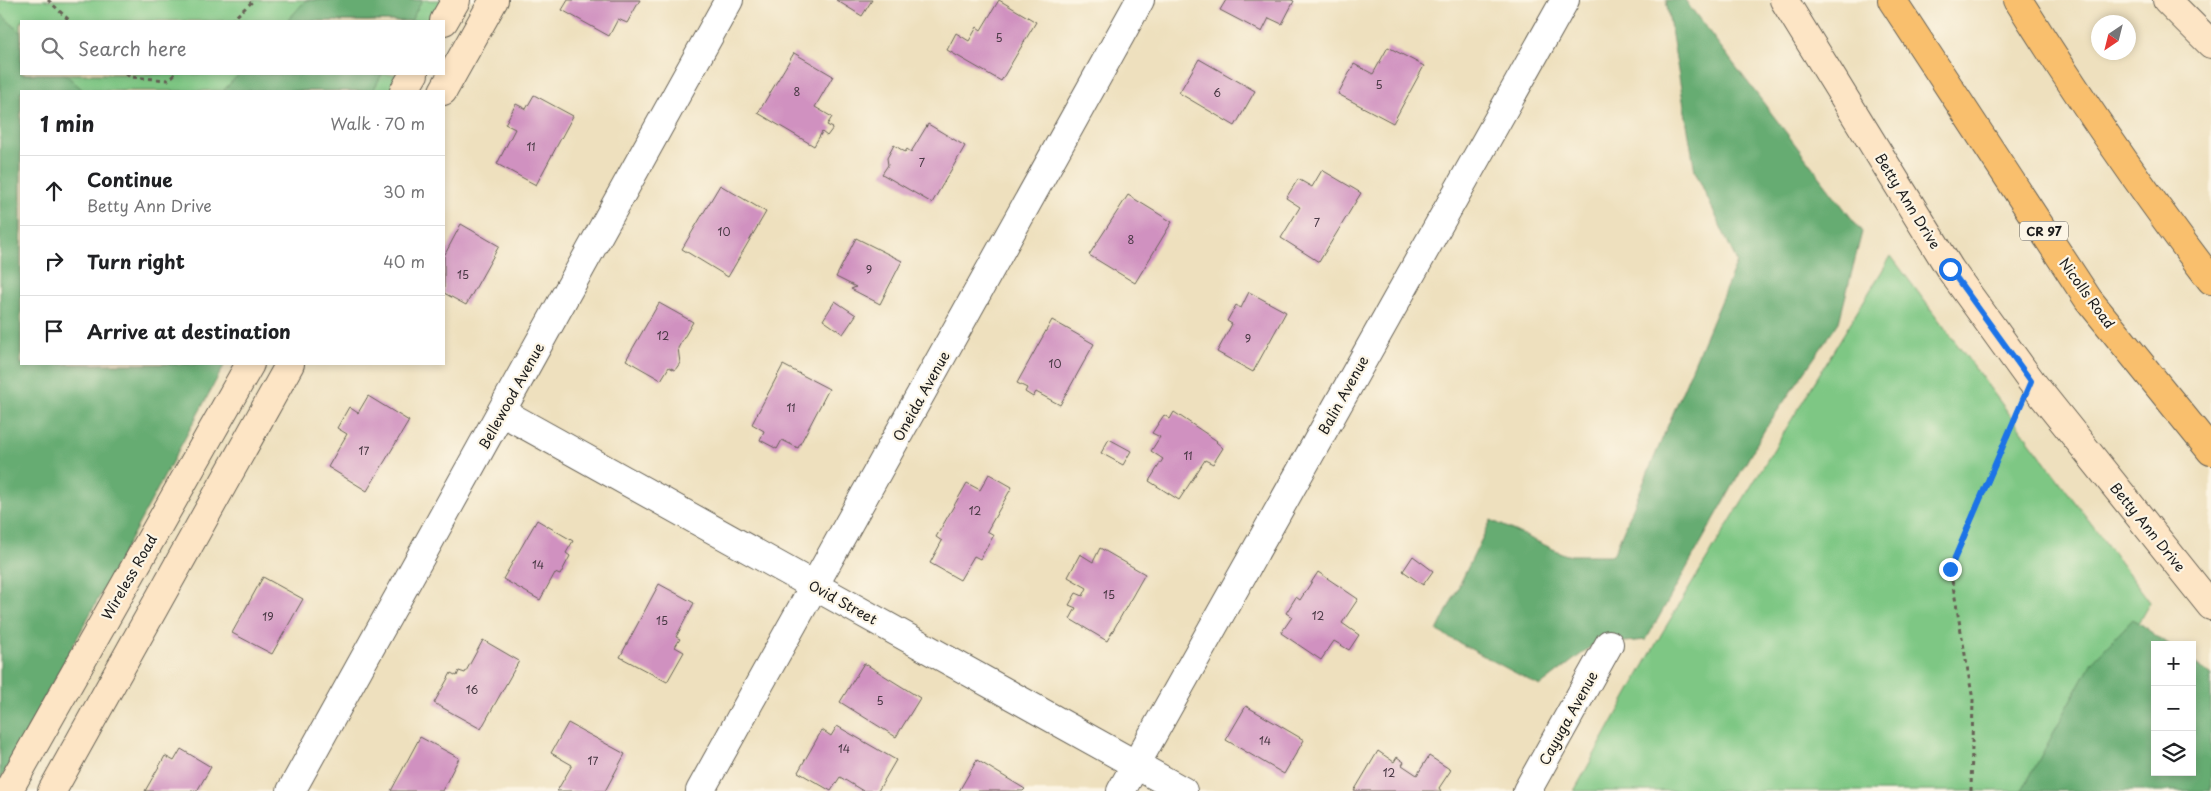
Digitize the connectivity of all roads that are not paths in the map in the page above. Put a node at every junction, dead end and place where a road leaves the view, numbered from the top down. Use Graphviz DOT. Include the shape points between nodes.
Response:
graph roads {
  1 [pos="456,0"];
  2 [pos="494,0"];
  3 [pos="729,0"];
  4 [pos="1140,0"];
  5 [pos="1565,0"];
  6 [pos="1784,0"];
  7 [pos="1892,0"];
  8 [pos="2018,0"];
  9 [pos="2167,0"];
  10 [pos="445,20"];
  11 [pos="2211,44"];
  12 [pos="413,75"];
  13 [pos="405,90"];
  14 [pos="444,90"];
  15 [pos="2211,280"];
  16 [pos="249,365"];
  17 [pos="289,365"];
  18 [pos="502,412"];
  19 [pos="2211,451"];
  20 [pos="815,586"];
  21 [pos="2211,606"];
  22 [pos="1609,644"];
  23 [pos="1136,764"];
  24 [pos="8,791"];
  25 [pos="52,791"];
  26 [pos="292,791"];
  27 [pos="700,791"];
  28 [pos="1121,791"];
  29 [pos="1183,791"];
  30 [pos="1526,791"];
  1 -- 10 [label="main road"];
  2 -- 14 [label="main road"];
  3 -- 18 [label="street, Bellewood Avenue"];
  4 -- 20 [label="street, Oneida Avenue"];
  5 -- 23 [label="street, Balin Avenue"];
  6 -- 21 [label="main road, Betty Ann Drive" via="1950,269 2031,381"];
  7 -- 19 [label="highway, Nicolls Road / CR 97" via="2088,299"];
  8 -- 15 [label="highway" via="2072,86 2158,211"];
  9 -- 11 [label="main road"];
  12 -- 13 [label="main road"];
  16 -- 24 [label="main road, Wireless Road"];
  17 -- 25 [label="main road"];
  18 -- 20 [label="street, Ovid Street"];
  18 -- 26 [label="street, Bellewood Avenue"];
  20 -- 23 [label="street, Ovid Street"];
  20 -- 27 [label="street, Oneida Avenue"];
  22 -- 30 [label="street, Cayuga Avenue"];
  23 -- 28 [label="street, Balin Avenue"];
  23 -- 29 [label="street, Ovid Street"];
}
